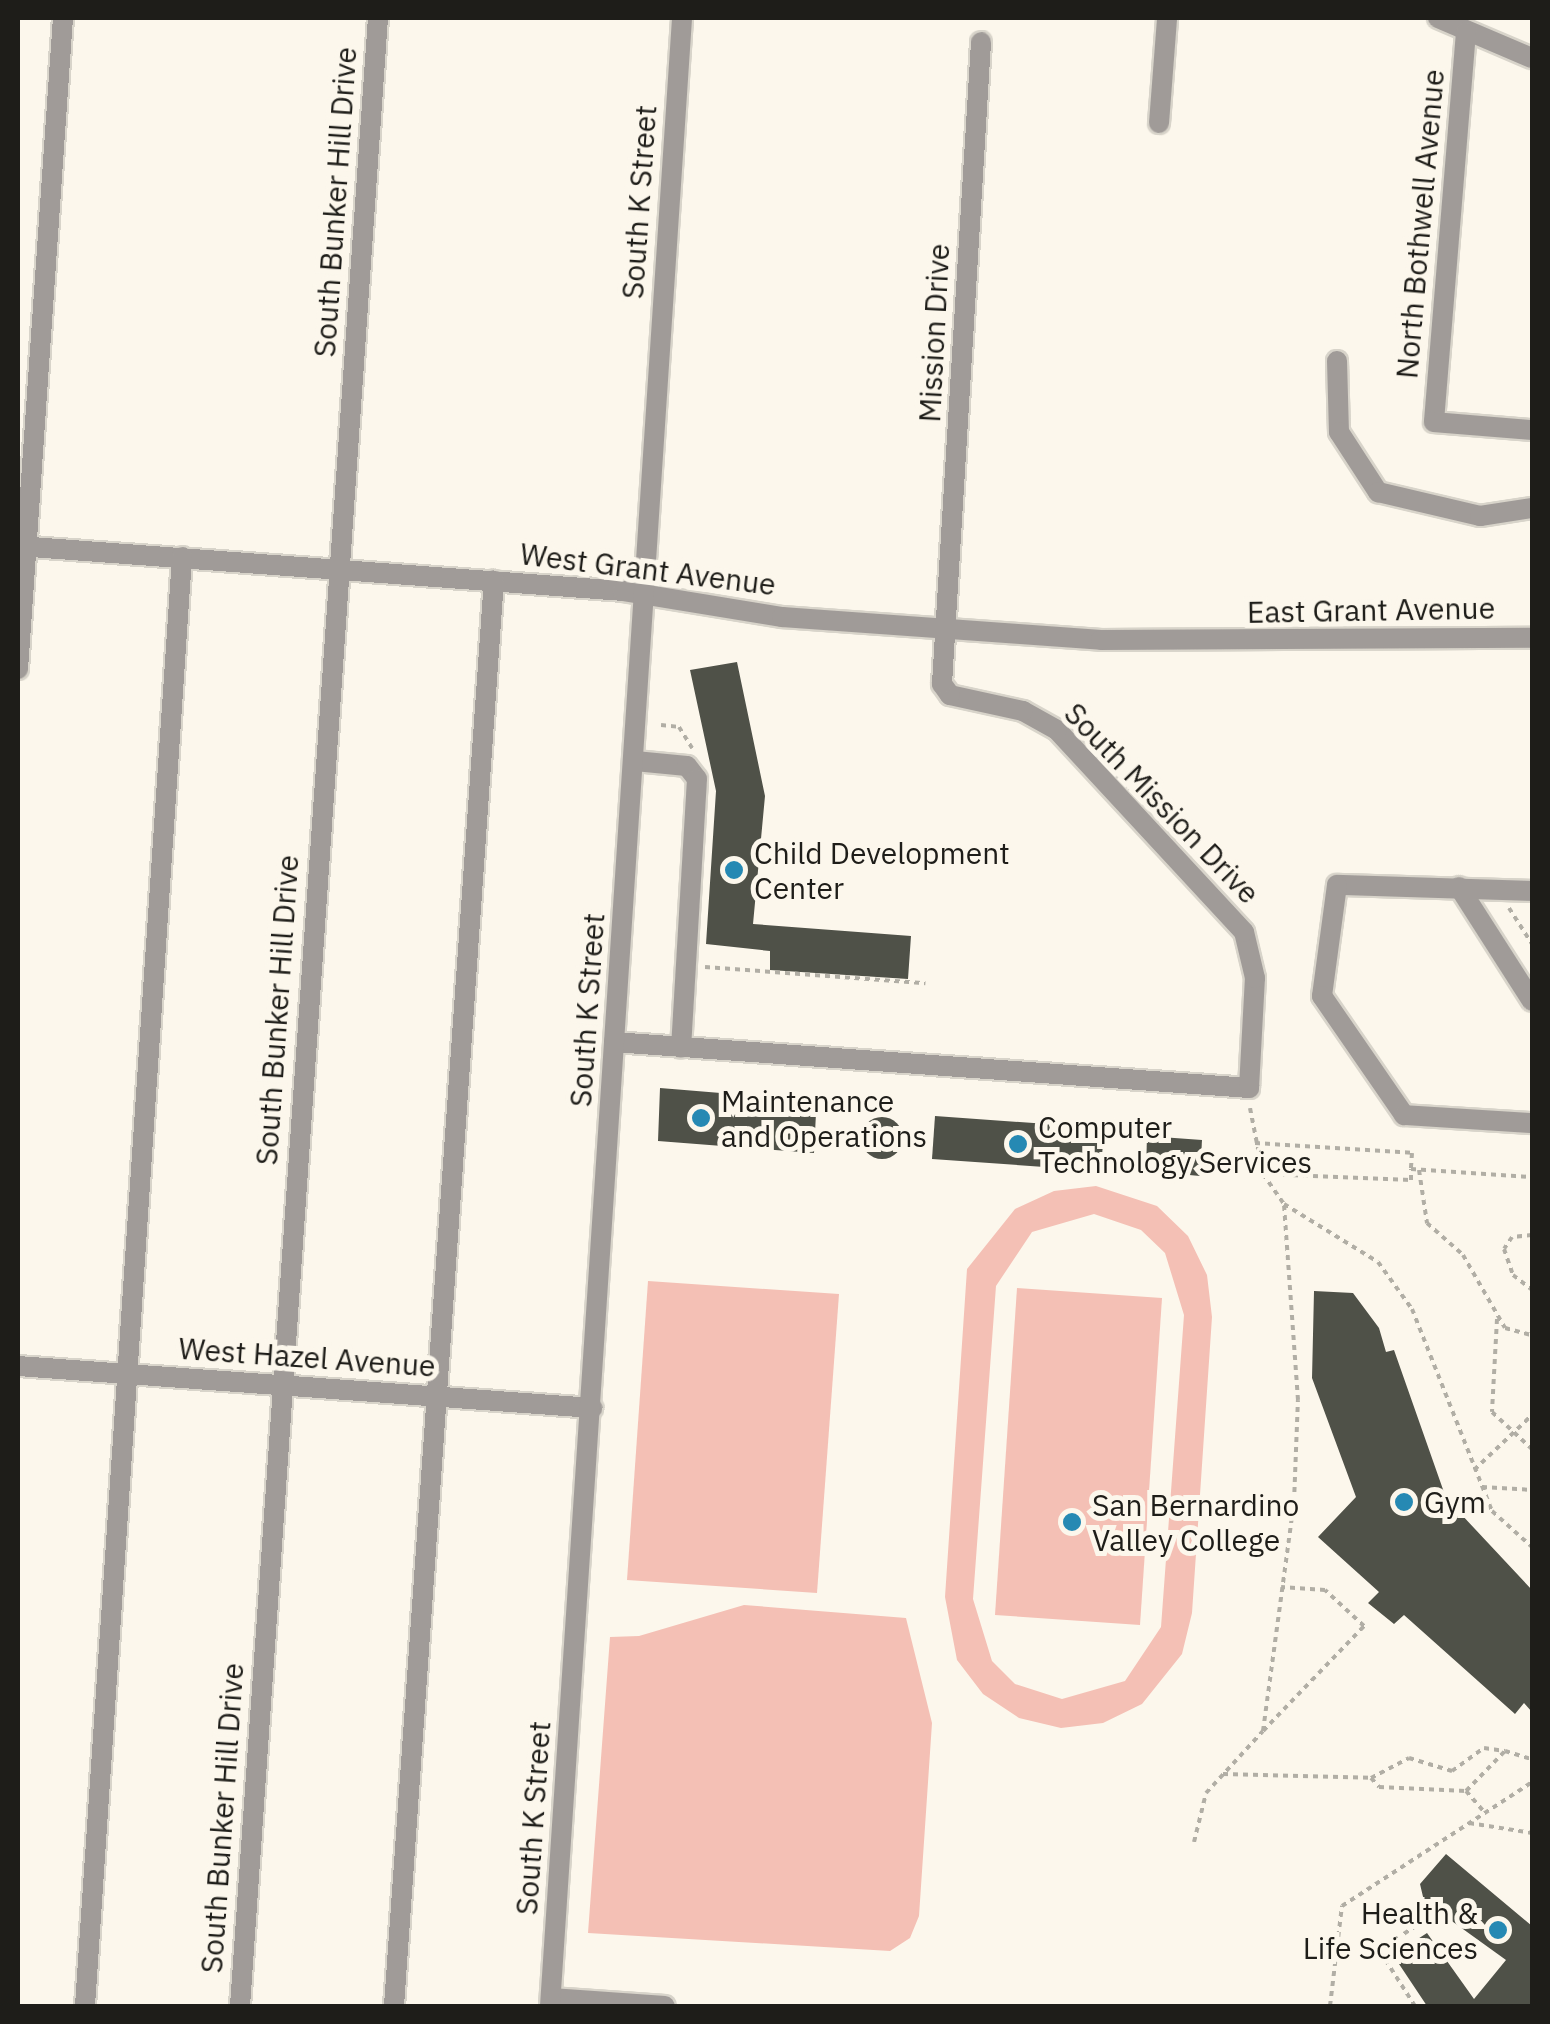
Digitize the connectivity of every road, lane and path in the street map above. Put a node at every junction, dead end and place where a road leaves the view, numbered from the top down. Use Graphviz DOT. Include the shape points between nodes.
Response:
graph roads {
  1 [pos="63,18"];
  2 [pos="378,18"];
  3 [pos="682,18"];
  4 [pos="1167,18"];
  5 [pos="1438,18"];
  6 [pos="1466,32"];
  7 [pos="981,42"];
  8 [pos="1532,58"];
  9 [pos="1159,123"];
  10 [pos="1337,361"];
  11 [pos="1532,430"];
  12 [pos="1532,508"];
  13 [pos="22,547"];
  14 [pos="182,557"];
  15 [pos="338,569"];
  16 [pos="494,581"];
  17 [pos="648,599"];
  18 [pos="946,628"];
  19 [pos="1532,638"];
  20 [pos="1210,642"];
  21 [pos="18,669"];
  22 [pos="661,725"];
  23 [pos="698,757"];
  24 [pos="635,761"];
  25 [pos="1459,887"];
  26 [pos="1527,899"];
  27 [pos="1532,944"];
  28 [pos="701,954"];
  29 [pos="925,983"];
  30 [pos="1532,1001"];
  31 [pos="614,1042"];
  32 [pos="681,1048"];
  33 [pos="1249,1088"];
  34 [pos="1532,1123"];
  35 [pos="1253,1144"];
  36 [pos="1411,1170"];
  37 [pos="1419,1170"];
  38 [pos="1263,1174"];
  39 [pos="1532,1177"];
  40 [pos="1284,1204"];
  41 [pos="1532,1235"];
  42 [pos="1532,1290"];
  43 [pos="1497,1319"];
  44 [pos="1532,1335"];
  45 [pos="18,1366"];
  46 [pos="127,1374"];
  47 [pos="280,1383"];
  48 [pos="433,1397"];
  49 [pos="592,1408"];
  50 [pos="1532,1415"];
  51 [pos="1510,1436"];
  52 [pos="1532,1449"];
  53 [pos="1473,1471"];
  54 [pos="1482,1486"];
  55 [pos="1532,1490"];
  56 [pos="1532,1547"];
  57 [pos="1281,1587"];
  58 [pos="1264,1731"];
  59 [pos="1505,1751"];
  60 [pos="1532,1759"];
  61 [pos="1452,1770"];
  62 [pos="1221,1774"];
  63 [pos="1371,1778"];
  64 [pos="1532,1782"];
  65 [pos="1450,1786"];
  66 [pos="1466,1791"];
  67 [pos="1485,1813"];
  68 [pos="1468,1822"];
  69 [pos="1532,1834"];
  70 [pos="1194,1842"];
  71 [pos="1432,1916"];
  72 [pos="550,2002"];
  73 [pos="86,2006"];
  74 [pos="240,2006"];
  75 [pos="394,2006"];
  76 [pos="665,2006"];
  77 [pos="1330,2006"];
  78 [pos="1416,2006"];
  1 -- 13 [label="street"];
  2 -- 15 [label="street, South Bunker Hill Drive"];
  3 -- 17 [label="street, South K Street"];
  4 -- 9 [label="street"];
  5 -- 6 [label="street"];
  6 -- 8 [label="street"];
  6 -- 11 [label="street, North Bothwell Avenue" via="1434,422"];
  7 -- 18 [label="street, Mission Drive"];
  10 -- 12 [label="street" via="1338,432 1378,492 1480,516"];
  13 -- 14 [label="street, West Grant Avenue"];
  13 -- 21 [label="street"];
  14 -- 15 [label="street, West Grant Avenue"];
  14 -- 46 [label="street"];
  15 -- 16 [label="street, West Grant Avenue"];
  15 -- 47 [label="street, South Bunker Hill Drive"];
  16 -- 17 [label="street, West Grant Avenue"];
  16 -- 48 [label="street"];
  17 -- 18 [label="street, West Grant Avenue"];
  17 -- 24 [label="street, South K Street"];
  18 -- 20 [label="street, West Grant Avenue"];
  18 -- 33 [label="street, South Mission Drive" via="941,674 950,695 1023,710 1057,730 1244,932 1255,978"];
  19 -- 20 [label="street, East Grant Avenue"];
  22 -- 23 [label="path" via="680,727"];
  24 -- 31 [label="street, South K Street"];
  24 -- 32 [label="street" via="688,766 697,779"];
  25 -- 26 [label="street"];
  25 -- 30 [label="street"];
  25 -- 34 [label="street" via="1337,885 1322,996 1404,1115"];
  26 -- 27 [label="path" via="1508,909"];
  28 -- 29 [label="path" via="701,967"];
  31 -- 32 [label="street"];
  31 -- 49 [label="street, South K Street"];
  32 -- 33 [label="street"];
  33 -- 35 [label="path"];
  35 -- 36 [label="path" via="1412,1153"];
  35 -- 38 [label="path"];
  36 -- 37 [label="path"];
  36 -- 38 [label="path" via="1410,1180"];
  37 -- 39 [label="path"];
  37 -- 43 [label="path" via="1428,1223 1463,1255"];
  38 -- 40 [label="path"];
  40 -- 53 [label="path" via="1378,1262 1412,1309"];
  40 -- 57 [label="path" via="1298,1400"];
  41 -- 42 [label="path" via="1512,1238 1504,1249 1513,1275"];
  43 -- 44 [label="path"];
  43 -- 51 [label="path" via="1489,1394 1492,1412"];
  45 -- 46 [label="street, West Hazel Avenue"];
  46 -- 47 [label="street, West Hazel Avenue"];
  46 -- 73 [label="street"];
  47 -- 48 [label="street, West Hazel Avenue"];
  47 -- 74 [label="street, South Bunker Hill Drive"];
  48 -- 49 [label="street, West Hazel Avenue"];
  48 -- 75 [label="street"];
  49 -- 72 [label="street, South K Street"];
  50 -- 51 [label="path"];
  51 -- 52 [label="path"];
  51 -- 53 [label="path"];
  53 -- 54 [label="path"];
  54 -- 55 [label="path"];
  54 -- 56 [label="path" via="1492,1511"];
  57 -- 58 [label="path"];
  57 -- 58 [label="path" via="1325,1590 1364,1626"];
  58 -- 62 [label="path"];
  59 -- 60 [label="path"];
  59 -- 61 [label="path" via="1484,1748"];
  59 -- 66 [label="path"];
  61 -- 63 [label="path" via="1409,1758"];
  61 -- 65 [label="path"];
  62 -- 63 [label="path"];
  62 -- 70 [label="path" via="1206,1794"];
  63 -- 65 [label="path" via="1380,1787"];
  64 -- 67 [label="path"];
  65 -- 66 [label="path"];
  66 -- 67 [label="path"];
  67 -- 68 [label="path"];
  68 -- 69 [label="path"];
  68 -- 77 [label="path" via="1342,1906"];
  71 -- 78 [label="path" via="1379,1950"];
  72 -- 76 [label="street"];
}
